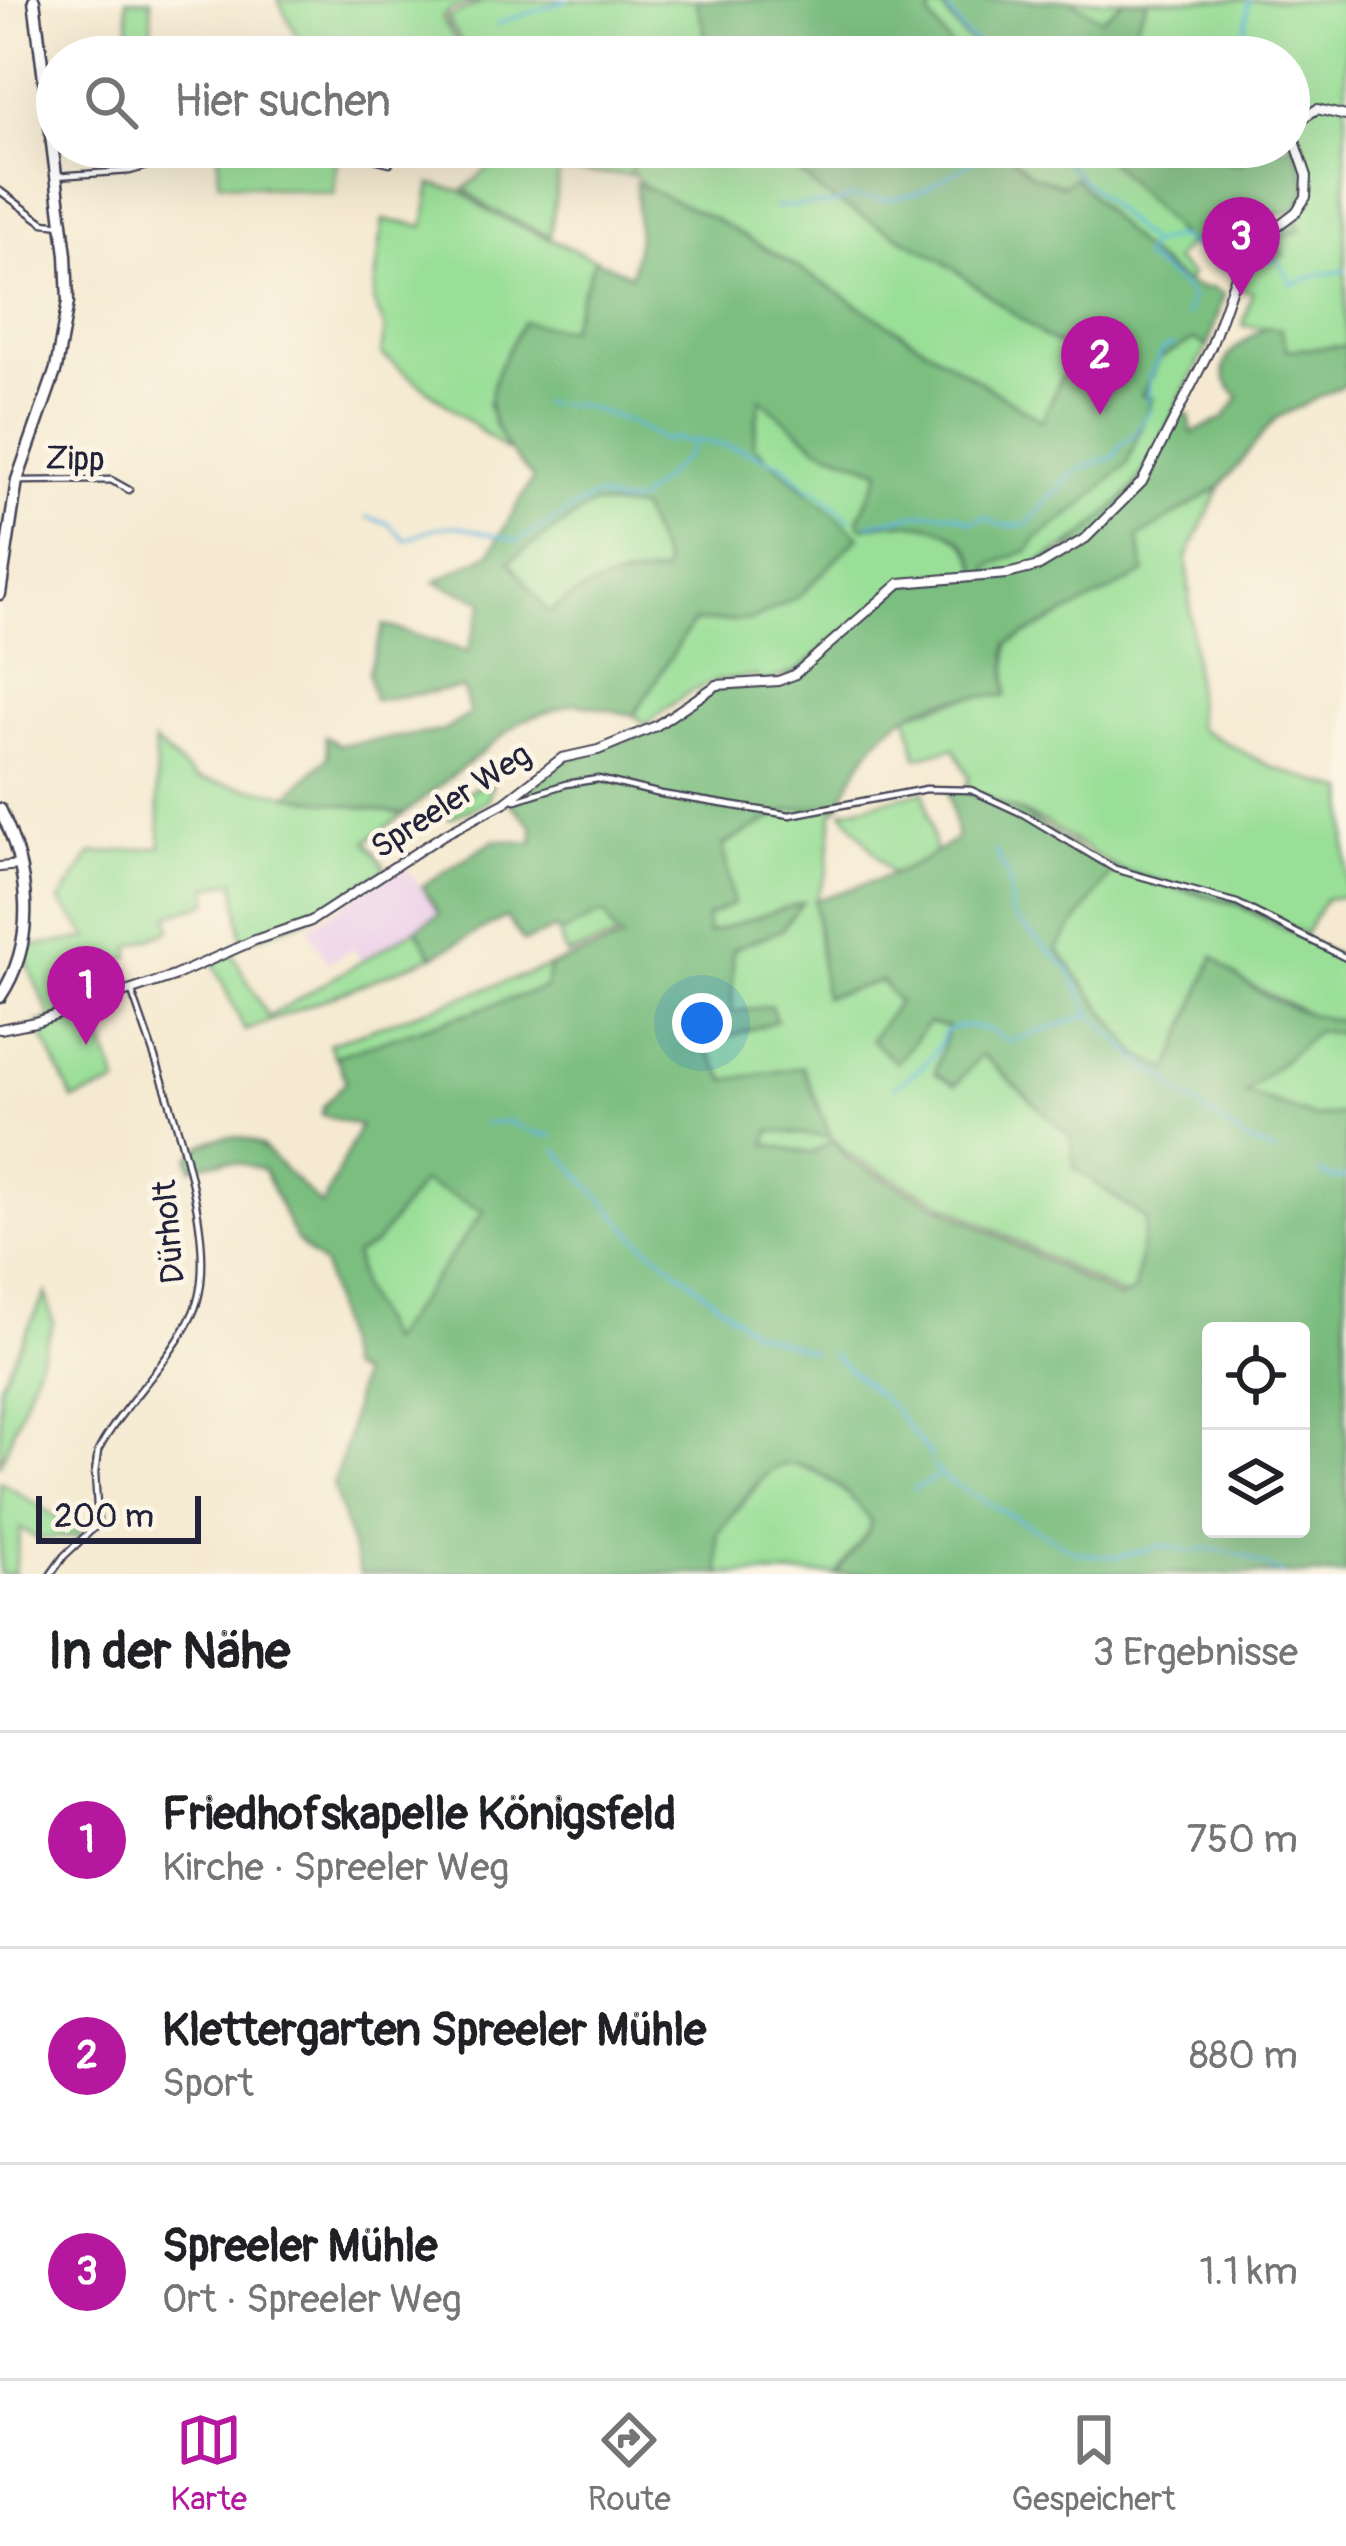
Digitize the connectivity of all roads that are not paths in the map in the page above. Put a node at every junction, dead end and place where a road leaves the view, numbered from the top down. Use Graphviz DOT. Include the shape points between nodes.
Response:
graph roads {
  1 [pos="34,0"];
  2 [pos="38,36"];
  3 [pos="1310,114"];
  4 [pos="1346,116"];
  5 [pos="55,168"];
  6 [pos="139,168"];
  7 [pos="1303,168"];
  8 [pos="56,176"];
  9 [pos="0,190"];
  10 [pos="62,225"];
  11 [pos="17,481"];
  12 [pos="129,490"];
  13 [pos="0,594"];
  14 [pos="510,798"];
  15 [pos="0,809"];
  16 [pos="19,865"];
  17 [pos="0,867"];
  18 [pos="1346,958"];
  19 [pos="131,989"];
  20 [pos="0,997"];
  21 [pos="0,1030"];
  22 [pos="51,1574"];
  1 -- 2 [label="main road"];
  3 -- 4 [label="street, Spreeler Weg"];
  5 -- 8 [label="main road"];
  6 -- 8 [label="street"];
  7 -- 14 [label="street, Spreeler Weg" via="1309,188 1237,272 1211,347 1154,463 1078,544 1022,572 900,583 794,675 713,687 649,729 555,762"];
  8 -- 10 [label="main road"];
  9 -- 10 [label="street" via="44,223"];
  10 -- 11 [label="main road" via="64,332"];
  11 -- 12 [label="street, Zipp" via="110,480"];
  11 -- 13 [label="main road"];
  14 -- 18 [label="street" via="598,779 790,815 926,789 971,790 1115,869 1237,903"];
  14 -- 19 [label="street, Spreeler Weg" via="311,921"];
  15 -- 16 [label="main road"];
  16 -- 17 [label="street"];
  16 -- 20 [label="main road" via="27,918 21,956"];
  19 -- 21 [label="street, Spreeler Weg"];
  19 -- 22 [label="street, Dürholt" via="185,1154 200,1292 184,1330 98,1451 98,1524"];
}
